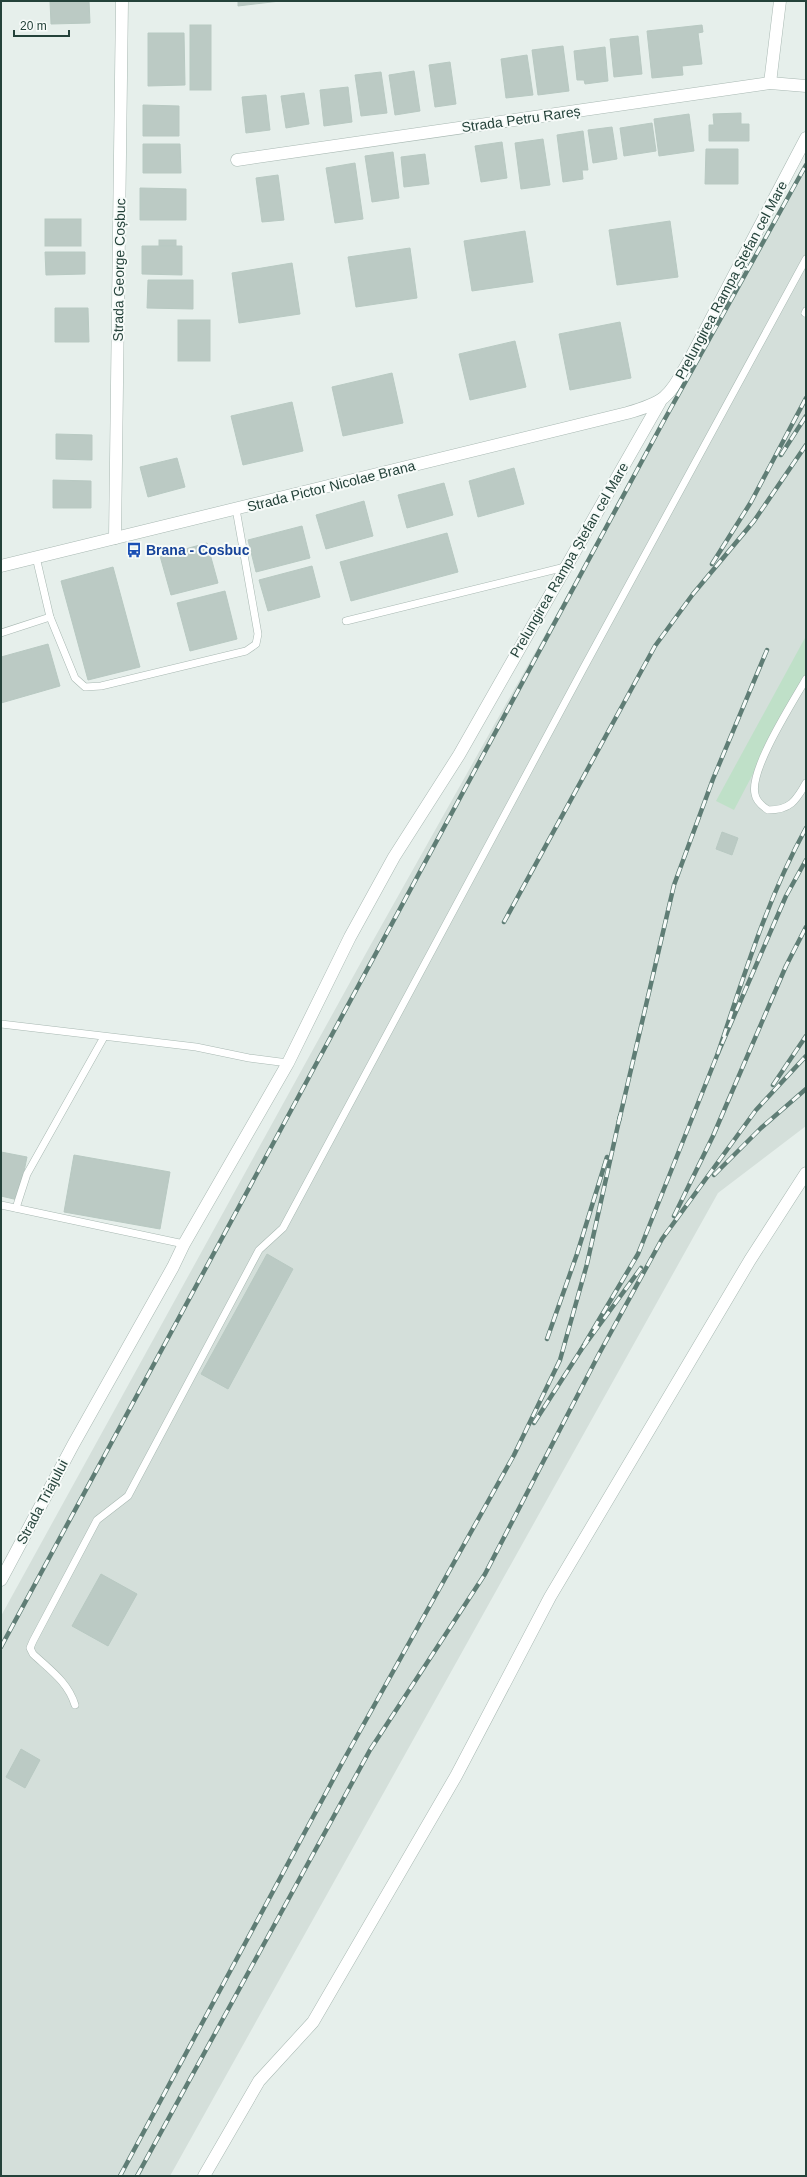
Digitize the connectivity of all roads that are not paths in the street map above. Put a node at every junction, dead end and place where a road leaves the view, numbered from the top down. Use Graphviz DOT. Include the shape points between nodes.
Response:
graph roads {
  1 [pos="122,1"];
  2 [pos="780,1"];
  3 [pos="770,83"];
  4 [pos="806,86"];
  5 [pos="806,138"];
  6 [pos="237,160"];
  7 [pos="806,259"];
  8 [pos="660,402"];
  9 [pos="236,509"];
  10 [pos="116,538"];
  11 [pos="36,557"];
  12 [pos="1,566"];
  13 [pos="565,567"];
  14 [pos="50,617"];
  15 [pos="346,621"];
  16 [pos="1,632"];
  17 [pos="806,679"];
  18 [pos="806,783"];
  19 [pos="1,1024"];
  20 [pos="104,1037"];
  21 [pos="288,1063"];
  22 [pos="806,1172"];
  23 [pos="1,1205"];
  24 [pos="16,1208"];
  25 [pos="184,1244"];
  26 [pos="1,1580"];
  27 [pos="75,1705"];
  28 [pos="204,2176"];
  1 -- 10 [label="street, Strada George Coșbuc"];
  2 -- 3 [label="street"];
  3 -- 4 [label="street, Strada Petru Rareș"];
  3 -- 6 [label="street, Strada Petru Rareș"];
  5 -- 8 [label="street, Prelungirea Rampa Ștefan cel Mare" via="689,361 672,391"];
  7 -- 27 [label="lane" via="283,1228 259,1250 128,1496 98,1520 33,1641 30,1648 33,1654 66,1684"];
  8 -- 9 [label="street, Strada Pictor Nicolae Brana" via="627,413"];
  8 -- 13 [label="street, Prelungirea Rampa Ștefan cel Mare"];
  9 -- 10 [label="street, Strada Pictor Nicolae Brana"];
  9 -- 14 [label="lane" via="258,634 256,644 246,651 102,686 85,687 75,678"];
  10 -- 11 [label="street, Strada Pictor Nicolae Brana"];
  11 -- 12 [label="street, Strada Pictor Nicolae Brana"];
  11 -- 14 [label="lane"];
  13 -- 15 [label="lane"];
  13 -- 21 [label="street, Prelungirea Rampa Ștefan cel Mare" via="459,754 394,856"];
  14 -- 16 [label="lane"];
  17 -- 18 [label="lane" via="760,763 754,793 759,803 768,810 781,810 792,804"];
  19 -- 20 [label="lane"];
  20 -- 21 [label="lane" via="196,1047"];
  20 -- 24 [label="lane" via="27,1174"];
  21 -- 25 [label="street, Prelungirea Rampa Ștefan cel Mare"];
  22 -- 28 [label="street" via="750,1260 550,1597 456,1776 313,2022 259,2081"];
  23 -- 24 [label="lane"];
  24 -- 25 [label="lane"];
  25 -- 26 [label="street, Strada Triajului"];
}
